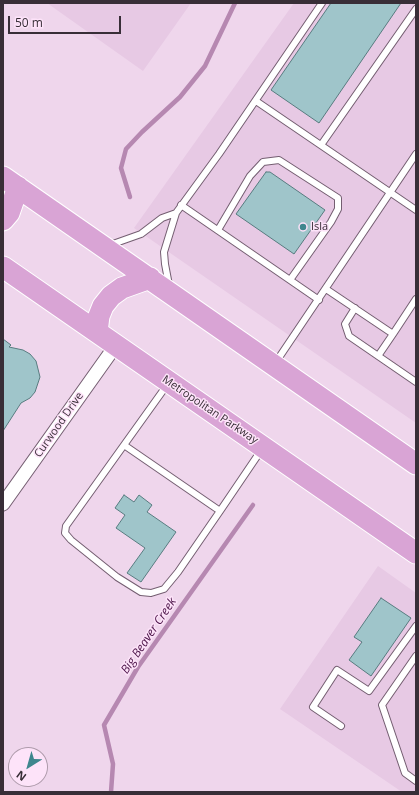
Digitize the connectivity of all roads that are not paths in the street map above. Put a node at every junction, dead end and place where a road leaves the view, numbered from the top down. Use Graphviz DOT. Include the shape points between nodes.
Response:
graph roads {
  1 [pos="322,3"];
  2 [pos="416,9"];
  3 [pos="256,101"];
  4 [pos="321,145"];
  5 [pos="416,154"];
  6 [pos="10,182"];
  7 [pos="389,192"];
  8 [pos="181,205"];
  9 [pos="416,210"];
  10 [pos="176,213"];
  11 [pos="3,220"];
  12 [pos="218,230"];
  13 [pos="104,247"];
  14 [pos="3,267"];
  15 [pos="150,278"];
  16 [pos="290,280"];
  17 [pos="326,289"];
  18 [pos="171,293"];
  19 [pos="416,299"];
  20 [pos="319,300"];
  21 [pos="355,308"];
  22 [pos="97,332"];
  23 [pos="393,334"];
  24 [pos="116,345"];
  25 [pos="378,356"];
  26 [pos="274,365"];
  27 [pos="169,382"];
  28 [pos="416,382"];
  29 [pos="124,445"];
  30 [pos="263,446"];
  31 [pos="416,464"];
  32 [pos="5,497"];
  33 [pos="220,511"];
  34 [pos="416,553"];
  35 [pos="416,626"];
  36 [pos="416,656"];
  37 [pos="341,726"];
  38 [pos="416,781"];
  1 -- 3 [label="lane"];
  2 -- 4 [label="lane"];
  3 -- 4 [label="lane"];
  3 -- 8 [label="lane"];
  4 -- 7 [label="lane"];
  5 -- 7 [label="lane"];
  6 -- 11 [label="main road" via="8,213"];
  6 -- 13 [label="main road"];
  7 -- 9 [label="lane"];
  7 -- 17 [label="lane"];
  8 -- 10 [label="lane"];
  8 -- 12 [label="lane"];
  10 -- 13 [label="lane" via="162,218 141,234"];
  10 -- 18 [label="lane" via="164,252"];
  12 -- 16 [label="lane"];
  12 -- 16 [label="lane" via="250,176 263,162 278,160 338,198 338,209 331,222"];
  13 -- 15 [label="main road"];
  14 -- 22 [label="main road, Metropolitan Parkway"];
  15 -- 18 [label="main road"];
  15 -- 22 [label="main road" via="122,288 111,296 99,316"];
  16 -- 20 [label="lane"];
  17 -- 20 [label="lane"];
  17 -- 21 [label="lane"];
  18 -- 26 [label="main road"];
  19 -- 23 [label="lane"];
  20 -- 26 [label="lane"];
  21 -- 23 [label="lane"];
  21 -- 25 [label="lane" via="345,324 349,336"];
  22 -- 24 [label="main road, Metropolitan Parkway"];
  23 -- 25 [label="lane"];
  24 -- 27 [label="main road, Metropolitan Parkway"];
  24 -- 32 [label="street, Curwood Drive"];
  25 -- 28 [label="lane"];
  26 -- 31 [label="main road"];
  27 -- 29 [label="lane"];
  27 -- 30 [label="main road, Metropolitan Parkway"];
  29 -- 33 [label="lane"];
  29 -- 33 [label="lane" via="66,526 65,533 117,577 141,592 151,593 164,589"];
  30 -- 33 [label="lane"];
  30 -- 34 [label="main road, Metropolitan Parkway"];
  35 -- 37 [label="lane" via="369,691 337,670 313,706"];
  36 -- 38 [label="lane" via="382,706 405,773"];
}
